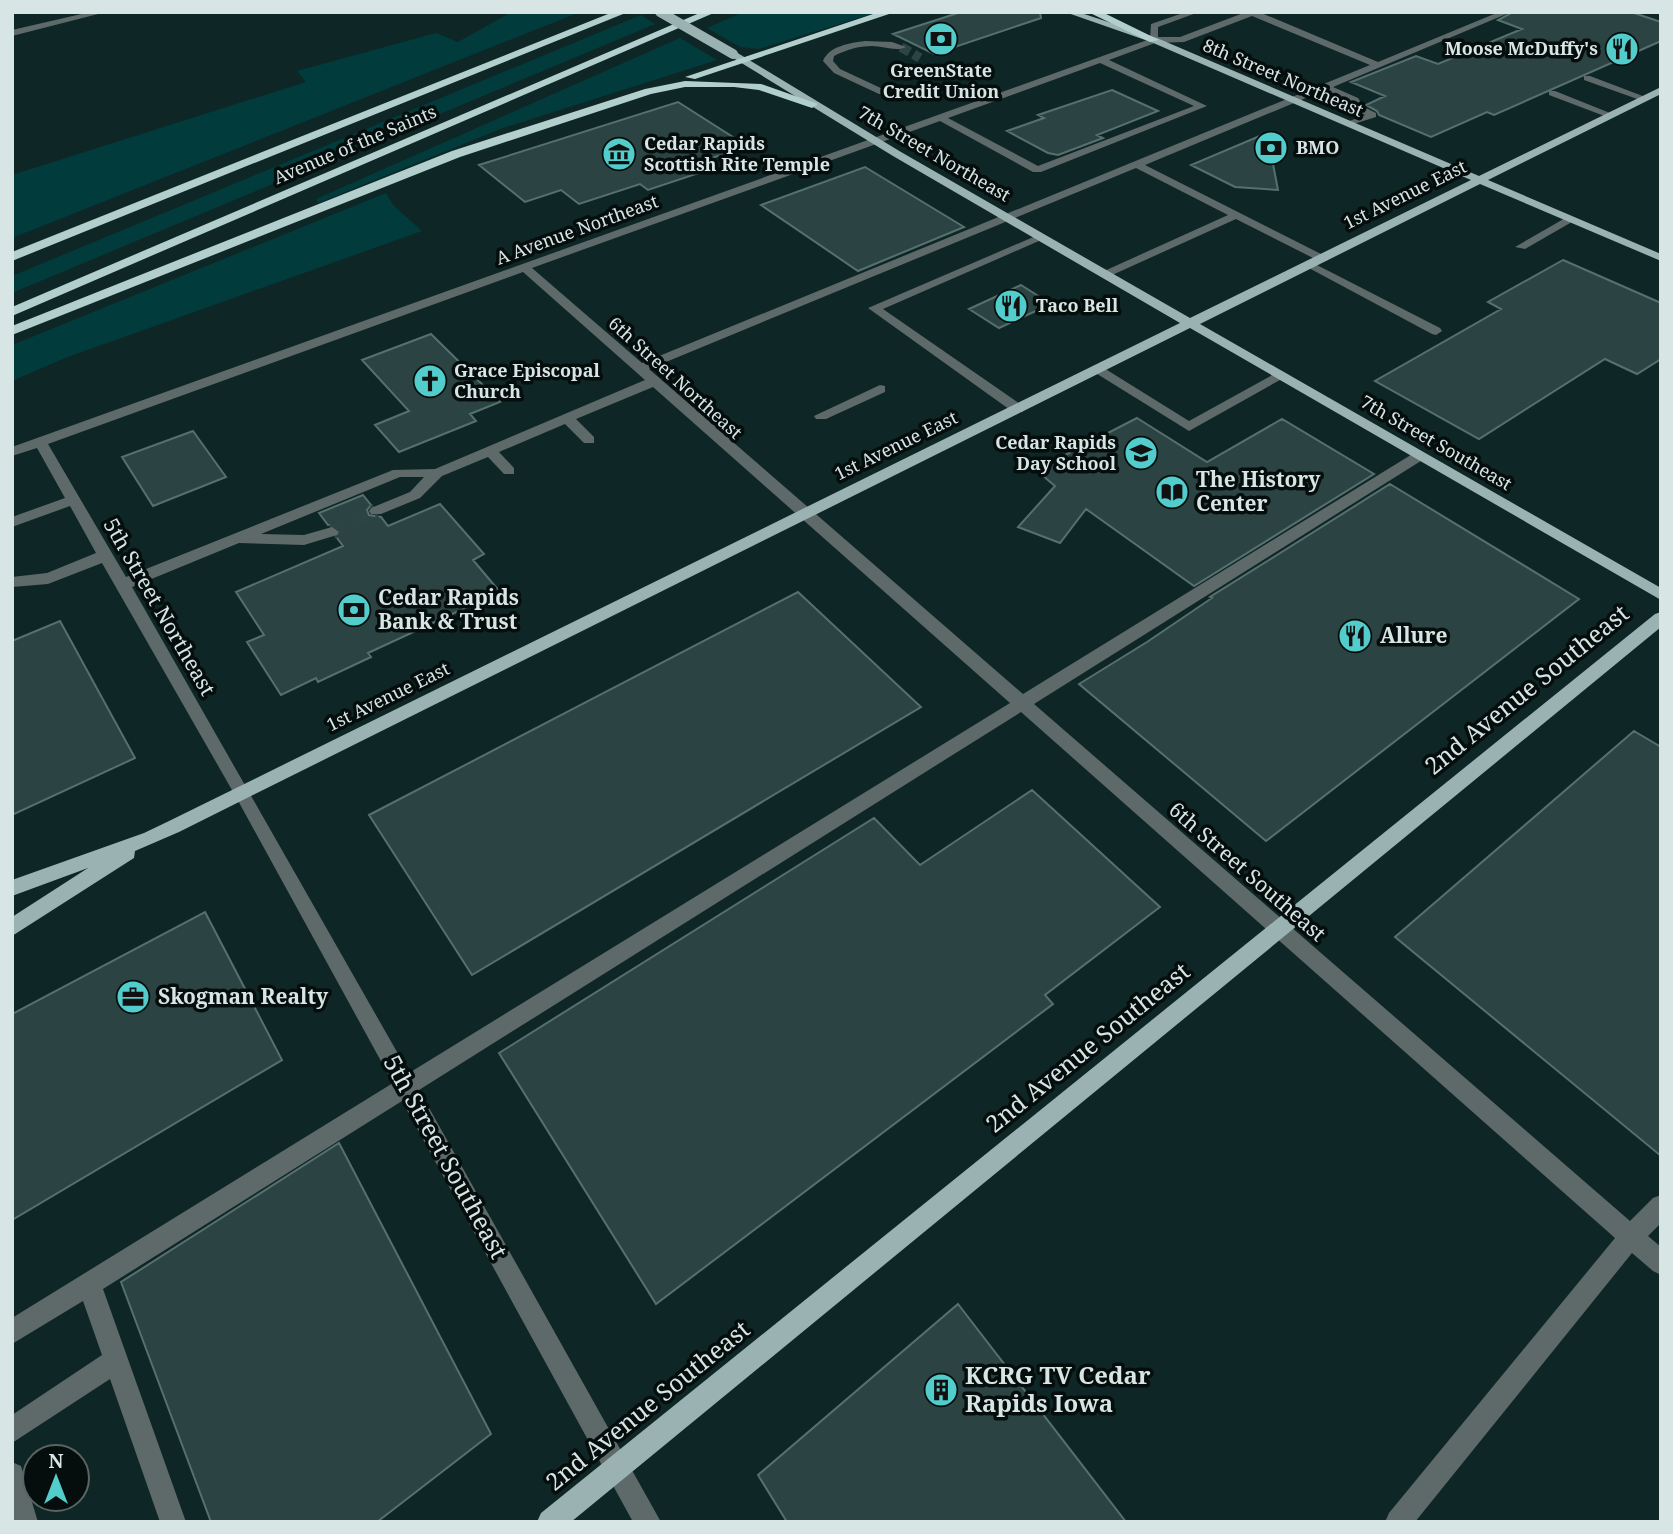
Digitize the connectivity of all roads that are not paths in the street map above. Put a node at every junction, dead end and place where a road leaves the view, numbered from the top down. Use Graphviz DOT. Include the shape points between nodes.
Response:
graph roads {
  1 [pos="102,12"];
  2 [pos="612,12"];
  3 [pos="623,12"];
  4 [pos="660,12"];
  5 [pos="711,12"];
  6 [pos="890,12"];
  7 [pos="1069,12"];
  8 [pos="1093,12"];
  9 [pos="1195,12"];
  10 [pos="1507,12"];
  11 [pos="1254,13"];
  12 [pos="1444,27"];
  13 [pos="1459,32"];
  14 [pos="12,33"];
  15 [pos="1473,36"];
  16 [pos="1154,40"];
  17 [pos="551,41"];
  18 [pos="1427,45"];
  19 [pos="901,47"];
  20 [pos="1438,50"];
  21 [pos="738,57"];
  22 [pos="1100,60"];
  23 [pos="1378,65"];
  24 [pos="1587,78"];
  25 [pos="1325,87"];
  26 [pos="1661,90"];
  27 [pos="649,91"];
  28 [pos="882,92"];
  29 [pos="1552,93"];
  30 [pos="1643,98"];
  31 [pos="1294,100"];
  32 [pos="812,104"];
  33 [pos="1610,115"];
  34 [pos="940,117"];
  35 [pos="1351,124"];
  36 [pos="875,141"];
  37 [pos="1138,165"];
  38 [pos="1481,180"];
  39 [pos="1237,215"];
  40 [pos="1009,218"];
  41 [pos="1571,219"];
  42 [pos="1042,237"];
  43 [pos="1521,247"];
  44 [pos="12,257"];
  45 [pos="1661,258"];
  46 [pos="1317,262"];
  47 [pos="524,267"];
  48 [pos="1106,274"];
  49 [pos="824,281"];
  50 [pos="836,289"];
  51 [pos="763,305"];
  52 [pos="12,312"];
  53 [pos="780,316"];
  54 [pos="1192,324"];
  55 [pos="12,331"];
  56 [pos="1436,331"];
  57 [pos="697,332"];
  58 [pos="720,340"];
  59 [pos="639,369"];
  60 [pos="1099,369"];
  61 [pos="1281,376"];
  62 [pos="653,382"];
  63 [pos="880,390"];
  64 [pos="1018,409"];
  65 [pos="821,416"];
  66 [pos="567,418"];
  67 [pos="589,440"];
  68 [pos="40,442"];
  69 [pos="490,450"];
  70 [pos="12,452"];
  71 [pos="1419,456"];
  72 [pos="509,471"];
  73 [pos="437,473"];
  74 [pos="73,500"];
  75 [pos="376,511"];
  76 [pos="804,514"];
  77 [pos="12,522"];
  78 [pos="332,531"];
  79 [pos="234,539"];
  80 [pos="105,555"];
  81 [pos="12,582"];
  82 [pos="122,585"];
  83 [pos="1661,596"];
  84 [pos="1661,618"];
  85 [pos="1020,704"];
  86 [pos="242,792"];
  87 [pos="150,838"];
  88 [pos="12,888"];
  89 [pos="12,928"];
  90 [pos="1277,929"];
  91 [pos="406,1087"];
  92 [pos="1661,1206"];
  93 [pos="1631,1237"];
  94 [pos="1661,1263"];
  95 [pos="89,1284"];
  96 [pos="12,1332"];
  97 [pos="117,1360"];
  98 [pos="12,1430"];
  99 [pos="616,1468"];
  100 [pos="12,1475"];
  101 [pos="26,1522"];
  102 [pos="173,1522"];
  103 [pos="550,1522"];
  104 [pos="648,1522"];
  105 [pos="1398,1522"];
  1 -- 14 [label="street"];
  2 -- 17 [label="highway"];
  3 -- 17 [label="highway, Avenue of the Saints"];
  4 -- 21 [label="main road, 7th Street Northeast, bridge"];
  5 -- 52 [label="highway, Avenue of the Saints"];
  6 -- 21 [label="highway"];
  7 -- 16 [label="main road, 8th Street Northeast"];
  8 -- 16 [label="highway"];
  9 -- 16 [label="street, A Avenue Northeast" via="1154,26"];
  10 -- 13 [label="street" via="1478,20"];
  11 -- 16 [label="street, A Avenue Northeast" via="1181,40"];
  11 -- 23 [label="street"];
  12 -- 13 [label="street"];
  13 -- 15 [label="street"];
  13 -- 18 [label="street"];
  16 -- 22 [label="street, A Avenue Northeast"];
  16 -- 31 [label="main road, 8th Street Northeast"];
  17 -- 44 [label="highway, Avenue of the Saints"];
  18 -- 20 [label="street"];
  18 -- 23 [label="street"];
  19 -- 28 [label="street" via="871,43 830,55 828,61 837,71"];
  21 -- 27 [label="highway"];
  21 -- 32 [label="main road, 7th Street Northeast"];
  22 -- 34 [label="street, A Avenue Northeast"];
  22 -- 34 [label="street" via="1202,106 1037,170"];
  23 -- 25 [label="street"];
  24 -- 30 [label="street"];
  25 -- 31 [label="street"];
  25 -- 35 [label="street" via="1355,100 1360,109 1373,115"];
  26 -- 30 [label="main road, 1st Avenue East"];
  27 -- 32 [label="highway" via="734,83 770,89"];
  27 -- 55 [label="highway" via="467,150"];
  29 -- 33 [label="street"];
  30 -- 33 [label="main road, 1st Avenue East"];
  31 -- 35 [label="main road, 8th Street Northeast"];
  31 -- 37 [label="street"];
  32 -- 36 [label="main road, 7th Street Northeast"];
  33 -- 38 [label="main road, 1st Avenue East"];
  34 -- 36 [label="street, A Avenue Northeast"];
  35 -- 38 [label="main road, 8th Street Northeast"];
  36 -- 40 [label="main road, 7th Street Northeast"];
  36 -- 47 [label="street, A Avenue Northeast"];
  37 -- 39 [label="street"];
  37 -- 40 [label="street"];
  38 -- 41 [label="main road, 8th Street Northeast"];
  38 -- 46 [label="main road, 1st Avenue East"];
  39 -- 46 [label="street"];
  39 -- 48 [label="street"];
  40 -- 42 [label="main road, 7th Street Northeast"];
  40 -- 50 [label="street"];
  41 -- 43 [label="street"];
  41 -- 45 [label="main road, 8th Street Northeast"];
  42 -- 48 [label="main road, 7th Street Northeast"];
  42 -- 64 [label="street" via="874,308"];
  46 -- 54 [label="main road, 1st Avenue East"];
  46 -- 56 [label="street"];
  47 -- 59 [label="street, 6th Street Northeast"];
  47 -- 68 [label="street, A Avenue Northeast"];
  48 -- 54 [label="main road, 7th Street Northeast"];
  49 -- 50 [label="street"];
  50 -- 53 [label="street"];
  51 -- 53 [label="street"];
  53 -- 58 [label="street"];
  54 -- 60 [label="main road, 1st Avenue East"];
  54 -- 61 [label="main road, 7th Street Southeast"];
  57 -- 58 [label="street"];
  58 -- 59 [label="street"];
  59 -- 62 [label="street, 6th Street Northeast"];
  60 -- 61 [label="street" via="1189,426"];
  60 -- 64 [label="main road, 1st Avenue East"];
  61 -- 71 [label="main road, 7th Street Southeast"];
  62 -- 66 [label="street"];
  62 -- 76 [label="street, 6th Street Northeast"];
  63 -- 65 [label="street"];
  64 -- 76 [label="main road, 1st Avenue East"];
  66 -- 67 [label="street"];
  66 -- 69 [label="street"];
  68 -- 70 [label="street, A Avenue Northeast"];
  68 -- 74 [label="street, 5th Street Northeast"];
  69 -- 72 [label="street"];
  69 -- 73 [label="street"];
  71 -- 83 [label="main road, 7th Street Southeast"];
  71 -- 85 [label="street"];
  73 -- 75 [label="street" via="415,495"];
  73 -- 79 [label="street" via="398,473"];
  74 -- 77 [label="street"];
  74 -- 80 [label="street, 5th Street Northeast"];
  76 -- 85 [label="street, 6th Street Southeast"];
  76 -- 86 [label="main road, 1st Avenue East"];
  78 -- 79 [label="street" via="304,540"];
  79 -- 82 [label="street"];
  80 -- 81 [label="street" via="63,575"];
  80 -- 82 [label="street, 5th Street Northeast"];
  82 -- 86 [label="street, 5th Street Northeast"];
  84 -- 90 [label="main road, 2nd Avenue Southeast"];
  85 -- 90 [label="street, 6th Street Southeast"];
  85 -- 91 [label="street"];
  86 -- 87 [label="main road, 1st Avenue East"];
  86 -- 91 [label="street, 5th Street Southeast"];
  87 -- 88 [label="main road, 1st Avenue East"];
  87 -- 89 [label="main road, 1st Avenue East"];
  90 -- 93 [label="street, 6th Street Southeast"];
  90 -- 99 [label="main road, 2nd Avenue Southeast"];
  91 -- 95 [label="street"];
  91 -- 99 [label="street, 5th Street Southeast"];
  92 -- 93 [label="street"];
  93 -- 94 [label="street, 6th Street Southeast"];
  93 -- 105 [label="street"];
  95 -- 96 [label="street"];
  95 -- 97 [label="street"];
  97 -- 98 [label="street"];
  97 -- 102 [label="street"];
  99 -- 103 [label="main road, 2nd Avenue Southeast"];
  99 -- 104 [label="street, 5th Street Southeast"];
  100 -- 101 [label="street"];
}
